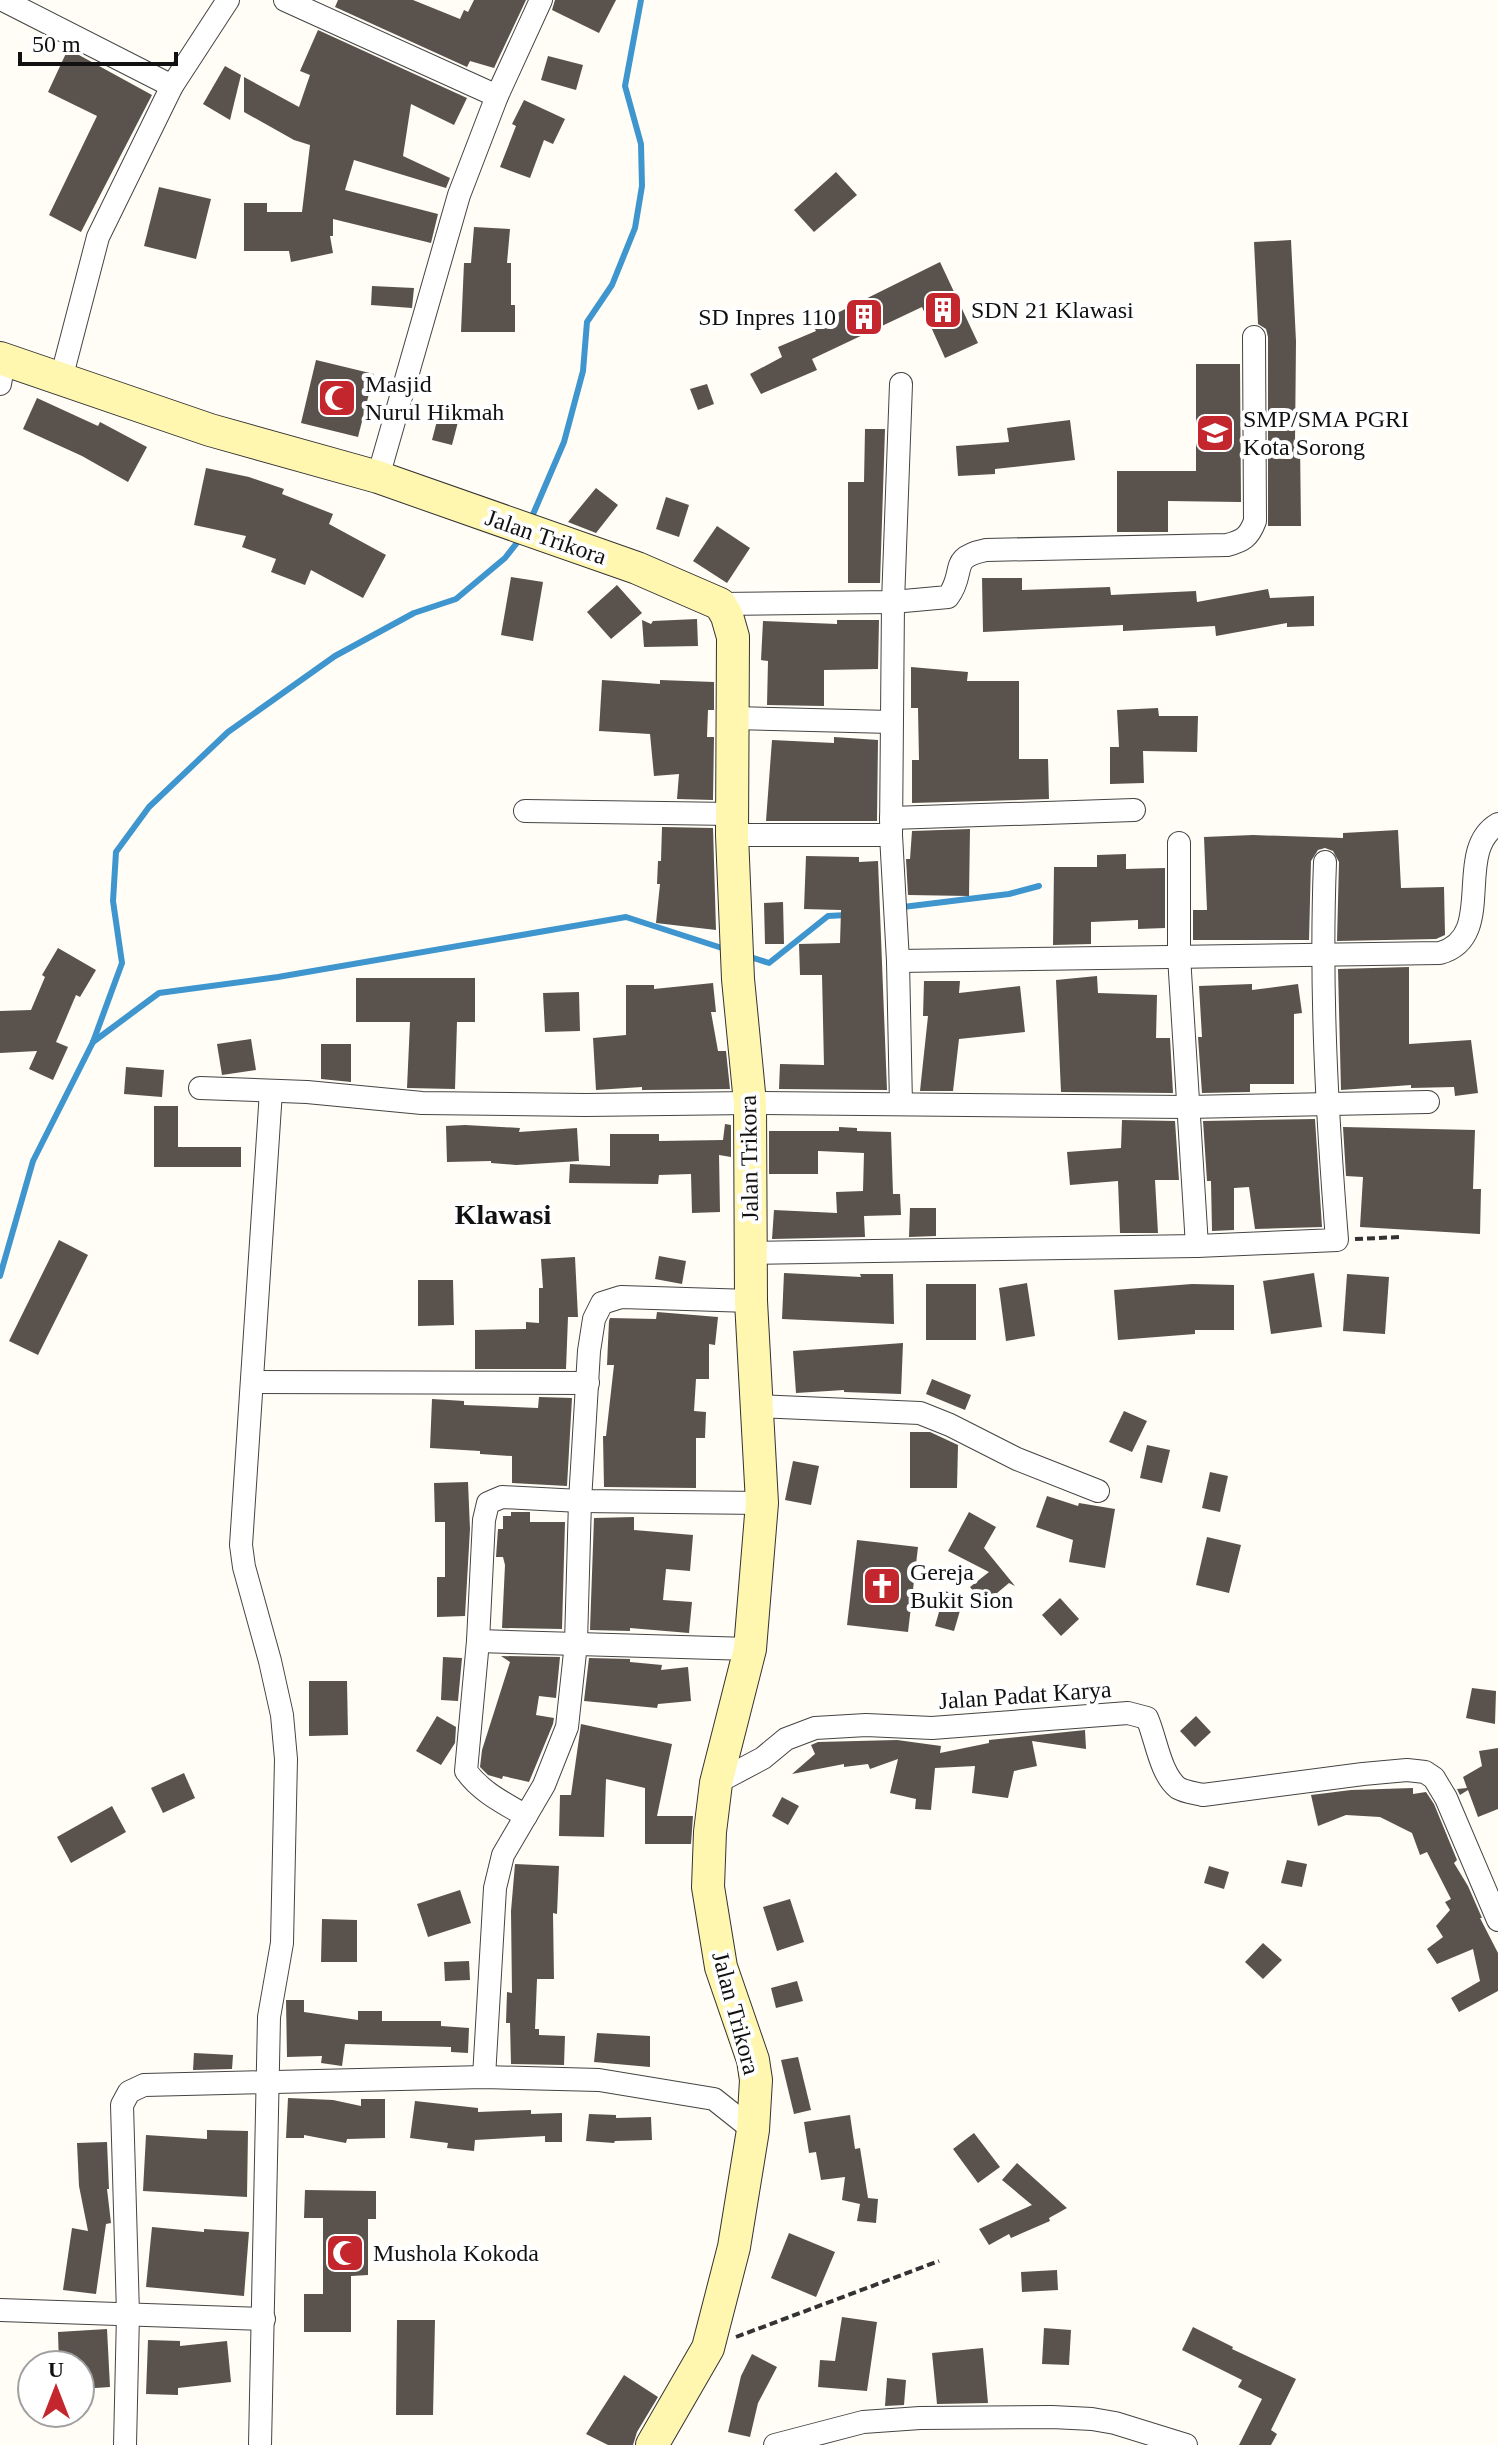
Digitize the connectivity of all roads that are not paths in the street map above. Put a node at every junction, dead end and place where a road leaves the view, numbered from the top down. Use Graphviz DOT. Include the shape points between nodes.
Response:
graph roads {
  1 [pos="3,0"];
  2 [pos="228,0"];
  3 [pos="285,0"];
  4 [pos="541,0"];
  5 [pos="172,86"];
  6 [pos="497,96"];
  7 [pos="1254,337"];
  8 [pos="1,368"];
  9 [pos="61,379"];
  10 [pos="901,384"];
  11 [pos="378,477"];
  12 [pos="893,602"];
  13 [pos="720,604"];
  14 [pos="733,718"];
  15 [pos="891,722"];
  16 [pos="1134,810"];
  17 [pos="525,811"];
  18 [pos="732,824"];
  19 [pos="1498,824"];
  20 [pos="891,827"];
  21 [pos="1179,843"];
  22 [pos="1325,862"];
  23 [pos="1321,954"];
  24 [pos="1179,956"];
  25 [pos="898,961"];
  26 [pos="200,1088"];
  27 [pos="271,1097"];
  28 [pos="1428,1102"];
  29 [pos="750,1103"];
  30 [pos="901,1104"];
  31 [pos="1327,1105"];
  32 [pos="1187,1107"];
  33 [pos="1197,1246"];
  34 [pos="751,1253"];
  35 [pos="751,1301"];
  36 [pos="252,1382"];
  37 [pos="588,1383"];
  38 [pos="756,1406"];
  39 [pos="1098,1491"];
  40 [pos="580,1501"];
  41 [pos="762,1503"];
  42 [pos="478,1641"];
  43 [pos="576,1643"];
  44 [pos="750,1649"];
  45 [pos="716,1783"];
  46 [pos="526,1816"];
  47 [pos="1498,1920"];
  48 [pos="484,2077"];
  49 [pos="267,2084"];
  50 [pos="753,2130"];
  51 [pos="0,2310"];
  52 [pos="128,2314"];
  53 [pos="264,2319"];
  54 [pos="125,2445"];
  55 [pos="260,2445"];
  56 [pos="652,2445"];
  57 [pos="775,2445"];
  58 [pos="1186,2445"];
  1 -- 5 [label="street"];
  2 -- 5 [label="street"];
  3 -- 6 [label="street"];
  4 -- 6 [label="street"];
  5 -- 9 [label="street" via="98,237"];
  6 -- 11 [label="street" via="459,195"];
  7 -- 12 [label="street" via="1255,521 1241,542 986,550 967,554 960,562 948,597"];
  8 -- 9 [label="street, Jalan Trikora"];
  9 -- 11 [label="street, Jalan Trikora" via="210,430"];
  10 -- 12 [label="street"];
  11 -- 13 [label="street, Jalan Trikora" via="637,568"];
  12 -- 13 [label="street"];
  12 -- 15 [label="street"];
  13 -- 14 [label="street, Jalan Trikora" via="733,637"];
  14 -- 15 [label="street"];
  14 -- 18 [label="street, Jalan Trikora"];
  15 -- 20 [label="street"];
  16 -- 20 [label="street"];
  17 -- 18 [label="street"];
  18 -- 20 [label="street"];
  18 -- 29 [label="street, Jalan Trikora"];
  19 -- 23 [label="street" via="1481,842 1478,915 1471,938 1457,950"];
  20 -- 25 [label="street"];
  21 -- 24 [label="street"];
  22 -- 23 [label="street"];
  23 -- 24 [label="street"];
  23 -- 31 [label="street"];
  24 -- 25 [label="street"];
  24 -- 32 [label="street"];
  25 -- 30 [label="street"];
  26 -- 27 [label="street"];
  27 -- 29 [label="street" via="422,1103"];
  27 -- 36 [label="street"];
  28 -- 31 [label="street"];
  29 -- 30 [label="street"];
  29 -- 34 [label="street, Jalan Trikora"];
  30 -- 32 [label="street"];
  31 -- 32 [label="street"];
  31 -- 33 [label="street" via="1337,1240"];
  32 -- 33 [label="street"];
  33 -- 34 [label="street"];
  34 -- 35 [label="street, Jalan Trikora"];
  35 -- 37 [label="street" via="621,1297 602,1303 594,1319"];
  35 -- 38 [label="street, Jalan Trikora"];
  36 -- 37 [label="street"];
  36 -- 49 [label="street" via="241,1545 282,1715 286,1759 282,1943 269,2017"];
  37 -- 40 [label="street"];
  38 -- 39 [label="street" via="920,1413"];
  38 -- 41 [label="street, Jalan Trikora"];
  40 -- 41 [label="street"];
  40 -- 42 [label="street" via="502,1497 488,1503"];
  40 -- 43 [label="street"];
  41 -- 44 [label="street, Jalan Trikora"];
  42 -- 43 [label="street"];
  42 -- 46 [label="street" via="466,1771 475,1784"];
  43 -- 44 [label="street"];
  43 -- 46 [label="street" via="567,1727"];
  44 -- 45 [label="street, Jalan Trikora"];
  45 -- 47 [label="street, Jalan Padat Karya" via="786,1739 815,1728 932,1728 1128,1713 1147,1718 1177,1787 1203,1795 1363,1774 1425,1772 1446,1798"];
  45 -- 50 [label="street, Jalan Trikora" via="708,1887 721,1967 753,2060"];
  46 -- 48 [label="street" via="503,1855 495,1888"];
  48 -- 49 [label="street"];
  48 -- 50 [label="street" via="599,2080 682,2092 714,2099"];
  49 -- 52 [label="street" via="144,2085 129,2092 122,2105"];
  49 -- 53 [label="street"];
  50 -- 56 [label="street, Jalan Trikora" via="734,2247 708,2348"];
  51 -- 52 [label="street"];
  52 -- 53 [label="street"];
  52 -- 54 [label="street"];
  53 -- 55 [label="street"];
  57 -- 58 [label="street" via="863,2422 1022,2417 1092,2419"];
}
